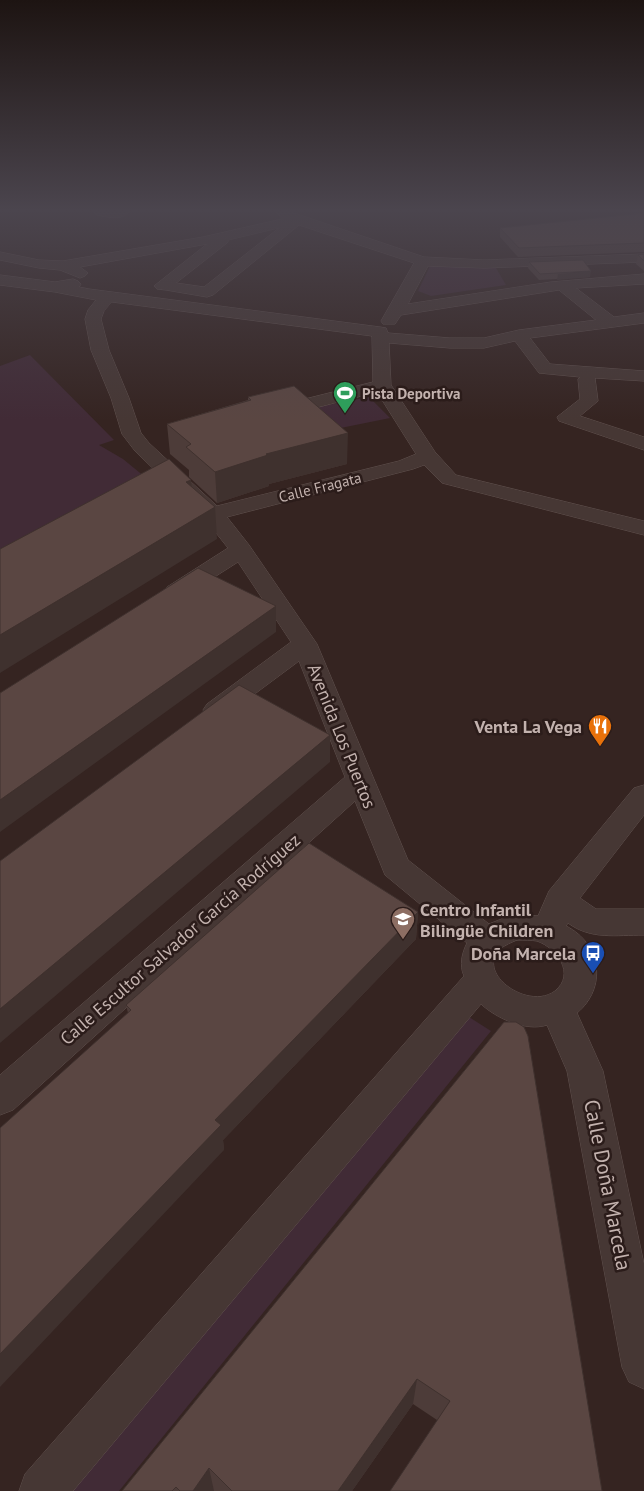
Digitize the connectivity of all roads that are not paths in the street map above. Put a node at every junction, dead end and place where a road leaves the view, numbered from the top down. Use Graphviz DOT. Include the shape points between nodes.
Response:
graph roads {
  1 [pos="600,281"];
  2 [pos="12,282"];
  3 [pos="77,282"];
  4 [pos="90,282"];
  5 [pos="113,282"];
  6 [pos="168,282"];
  7 [pos="220,282"];
  8 [pos="412,282"];
  9 [pos="596,282"];
  10 [pos="162,286"];
  11 [pos="564,286"];
  12 [pos="55,287"];
  13 [pos="108,296"];
  14 [pos="626,296"];
  15 [pos="396,311"];
  16 [pos="644,318"];
  17 [pos="611,323"];
  18 [pos="380,335"];
  19 [pos="519,336"];
  20 [pos="644,376"];
  21 [pos="587,378"];
  22 [pos="382,385"];
  23 [pos="256,417"];
  24 [pos="643,442"];
  25 [pos="426,456"];
  26 [pos="213,514"];
  27 [pos="644,528"];
  28 [pos="241,550"];
  29 [pos="158,602"];
  30 [pos="305,644"];
  31 [pos="192,728"];
  32 [pos="359,781"];
  33 [pos="644,795"];
  34 [pos="560,900"];
  35 [pos="644,922"];
  36 [pos="548,932"];
  37 [pos="486,940"];
  38 [pos="480,980"];
  39 [pos="557,1008"];
  40 [pos="0,1098"];
  41 [pos="644,1367"];
  42 [pos="42,1491"];
  1 -- 14 [label="street" via="608,290"];
  2 -- 12 [label="street"];
  3 -- 12 [label="street"];
  4 -- 13 [label="street"];
  5 -- 10 [label="street"];
  6 -- 10 [label="street"];
  7 -- 10 [label="street" via="207,292"];
  8 -- 15 [label="street"];
  9 -- 11 [label="street"];
  11 -- 15 [label="street"];
  11 -- 17 [label="street"];
  12 -- 13 [label="street"];
  13 -- 18 [label="street"];
  13 -- 26 [label="street, Avenida Los Puertos" via="93,319 100,350 132,434 151,444 166,482"];
  15 -- 18 [label="street"];
  16 -- 17 [label="street"];
  17 -- 19 [label="street"];
  18 -- 19 [label="street" via="450,343"];
  18 -- 22 [label="street"];
  19 -- 20 [label="street" via="545,369"];
  21 -- 24 [label="street" via="589,402 566,417"];
  22 -- 23 [label="street"];
  22 -- 25 [label="street"];
  25 -- 26 [label="street, Calle Fragata" via="406,465"];
  25 -- 27 [label="street" via="449,479"];
  26 -- 28 [label="street, Avenida Los Puertos"];
  28 -- 29 [label="street"];
  28 -- 30 [label="street, Avenida Los Puertos"];
  30 -- 31 [label="street"];
  30 -- 32 [label="street, Avenida Los Puertos"];
  32 -- 37 [label="street, Avenida Los Puertos" via="396,867"];
  32 -- 40 [label="street, Calle Escultor Salvador García Rodríguez"];
  33 -- 34 [label="street"];
  34 -- 35 [label="street" via="590,922"];
  34 -- 36 [label="street"];
  36 -- 37 [label="street" via="514,927 498,931"];
  36 -- 39 [label="street" via="573,951 580,963 582,977 570,1001"];
  37 -- 38 [label="street" via="478,952 476,966"];
  38 -- 39 [label="street" via="491,994 523,1011"];
  38 -- 42 [label="street"];
  39 -- 41 [label="street, Calle Doña Marcela" via="585,1071"];
}
